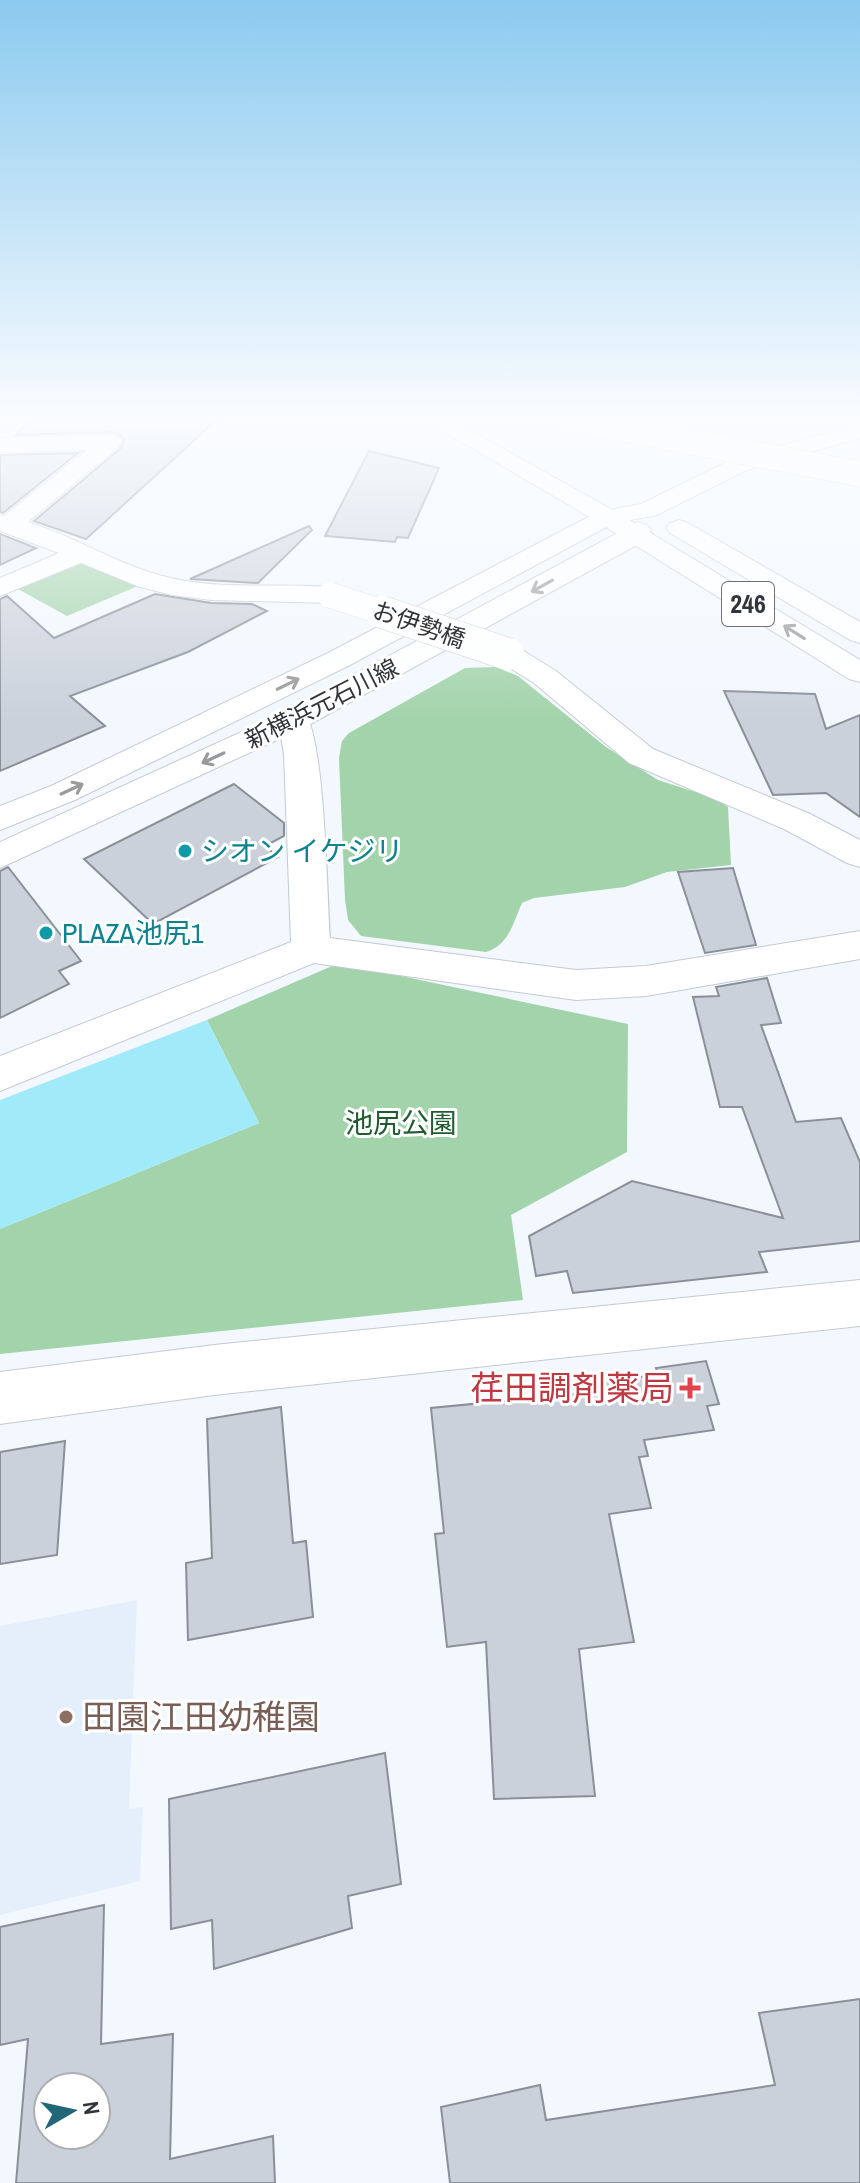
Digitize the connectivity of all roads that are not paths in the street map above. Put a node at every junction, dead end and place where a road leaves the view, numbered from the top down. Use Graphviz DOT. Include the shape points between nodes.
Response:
graph roads {
  1 [pos="584,517"];
  2 [pos="633,517"];
  3 [pos="651,517"];
  4 [pos="642,522"];
  5 [pos="4,524"];
  6 [pos="81,553"];
  7 [pos="0,588"];
  8 [pos="860,634"];
  9 [pos="860,673"];
  10 [pos="294,720"];
  11 [pos="0,819"];
  12 [pos="860,855"];
  13 [pos="0,856"];
  14 [pos="860,945"];
  15 [pos="311,949"];
  16 [pos="0,1074"];
  17 [pos="860,1303"];
  18 [pos="0,1398"];
  11 -- 1 [label="main road, 新横浜元石川線, one-way" via="339,659"];
  2 -- 4 [label="main road, 246"];
  3 -- 4 [label="main road, 新横浜元石川線"];
  4 -- 8 [label="main road, 246"];
  9 -- 4 [label="main road, 246, one-way"];
  4 -- 10 [label="main road, 新横浜元石川線, one-way"];
  5 -- 6 [label="main road, お伊勢橋"];
  6 -- 7 [label="main road"];
  6 -- 12 [label="main road, お伊勢橋, bridge" via="173,587 330,595 508,654 545,677 641,756 796,821"];
  10 -- 13 [label="main road, 新横浜元石川線, one-way"];
  10 -- 15 [label="main road" via="301,754"];
  14 -- 15 [label="main road" via="646,981 576,985"];
  15 -- 16 [label="main road"];
  17 -- 18 [label="main road" via="325,1358"];
}
